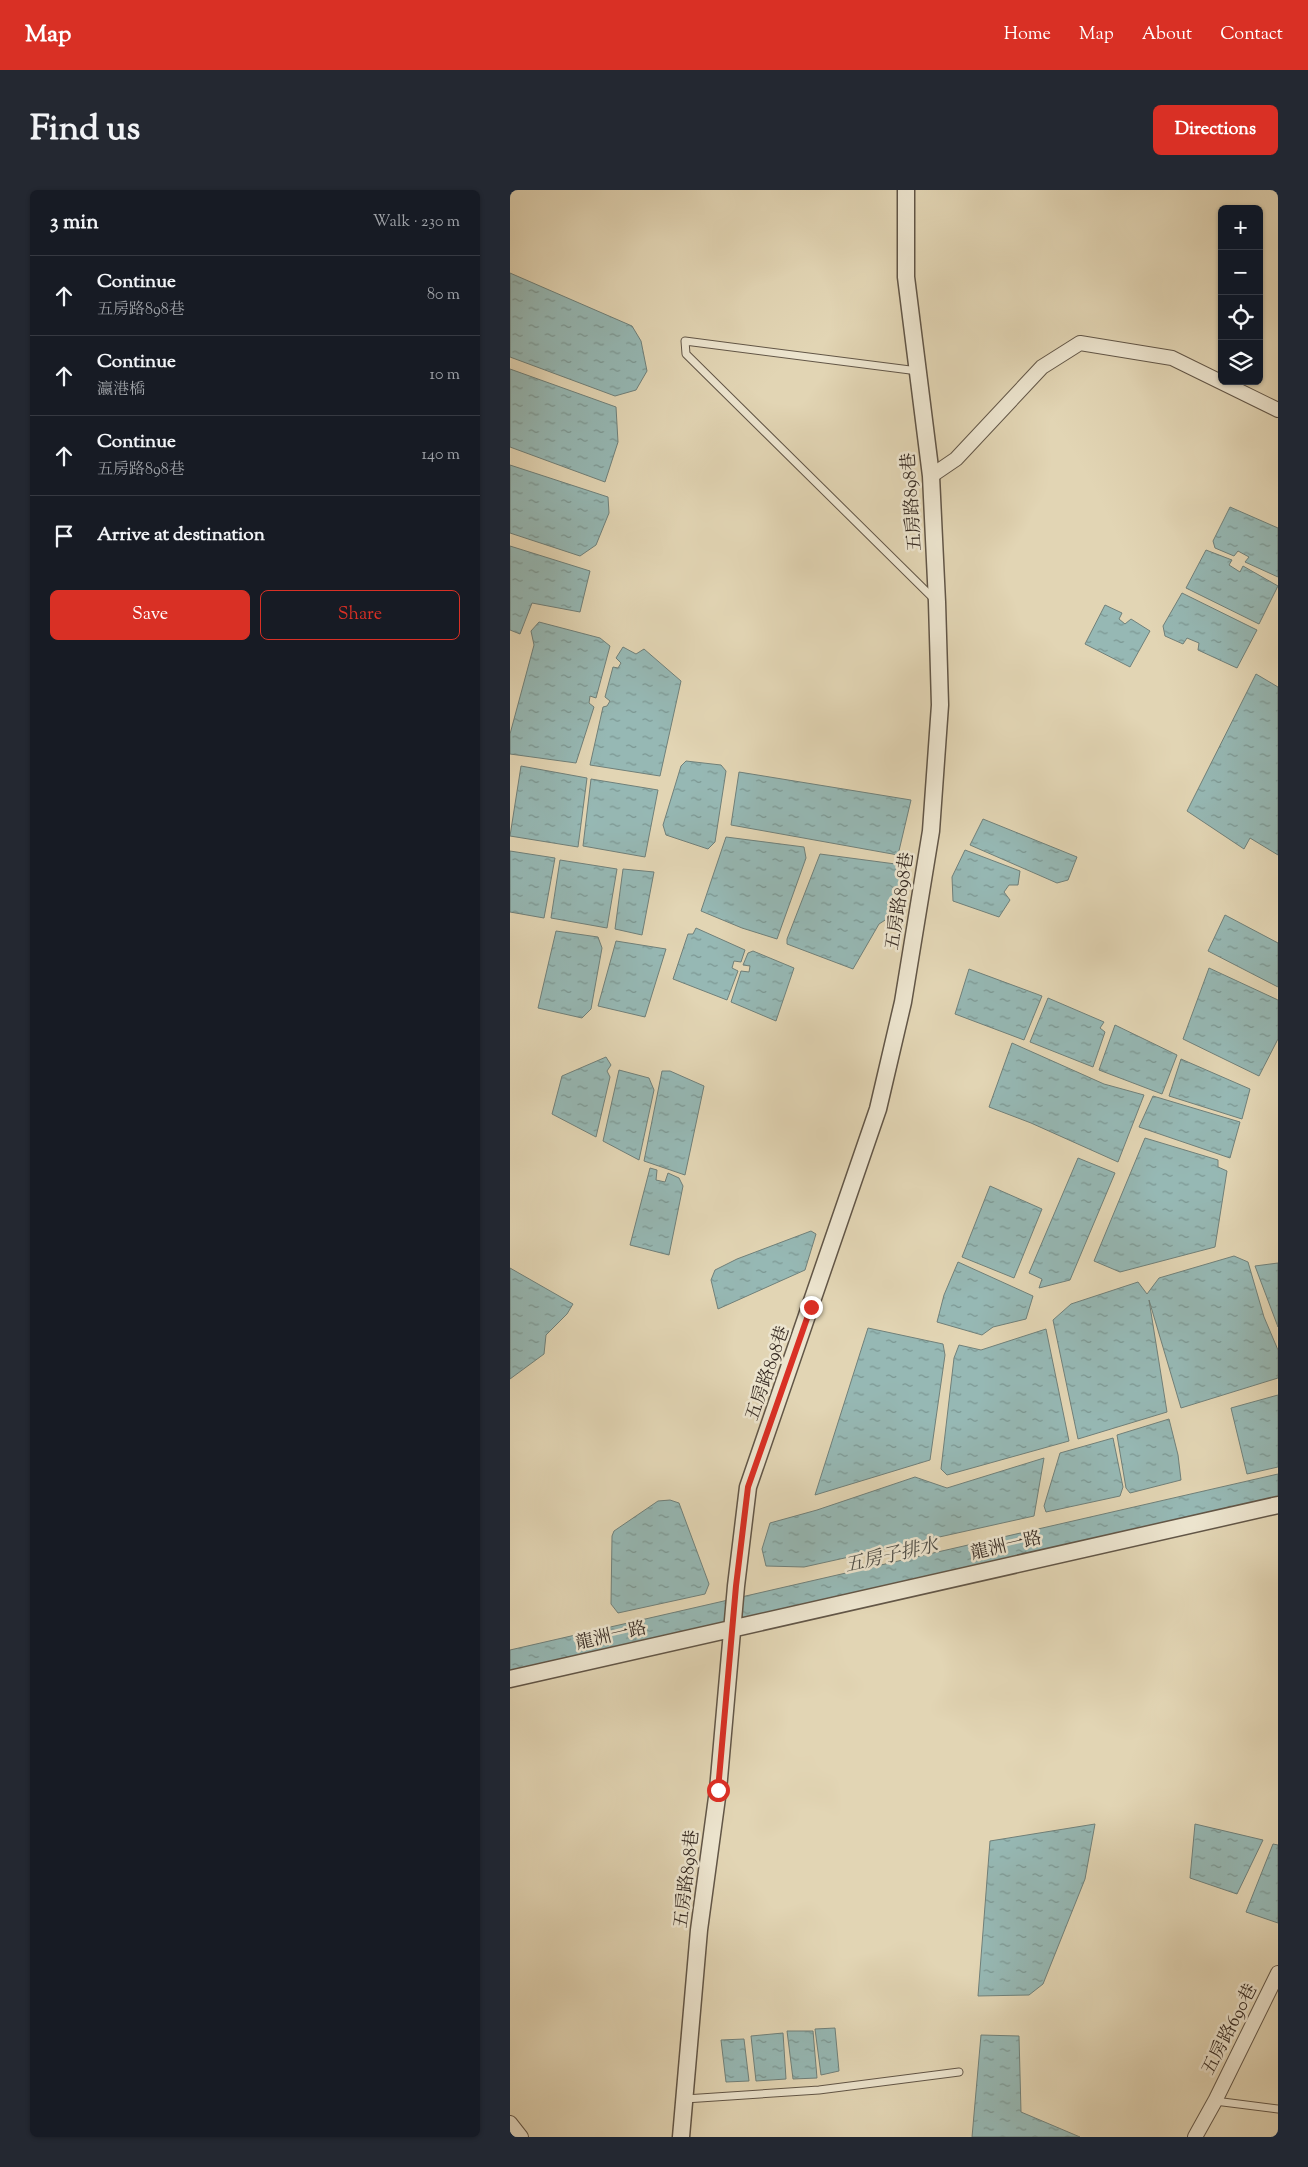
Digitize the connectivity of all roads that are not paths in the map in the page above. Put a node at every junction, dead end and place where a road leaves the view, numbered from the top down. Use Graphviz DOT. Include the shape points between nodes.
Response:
graph roads {
  1 [pos="906,190"];
  2 [pos="918,371"];
  3 [pos="1278,410"];
  4 [pos="931,476"];
  5 [pos="938,602"];
  6 [pos="1278,1505"];
  7 [pos="733,1627"];
  8 [pos="510,1679"];
  9 [pos="1278,1974"];
  10 [pos="959,2072"];
  11 [pos="685,2099"];
  12 [pos="1215,2101"];
  13 [pos="1278,2109"];
  14 [pos="510,2123"];
  15 [pos="521,2137"];
  16 [pos="681,2137"];
  17 [pos="1195,2137"];
  1 -- 2 [label="street, 五房路898巷" via="906,277"];
  2 -- 4 [label="street, 五房路898巷"];
  2 -- 5 [label="lane" via="685,341 686,354"];
  3 -- 4 [label="street" via="1172,358 1080,343 1042,367 956,459"];
  4 -- 5 [label="street, 五房路898巷"];
  5 -- 7 [label="street, 五房路898巷" via="940,705 931,832 903,1002 878,1108 748,1487"];
  6 -- 7 [label="street, 龍洲一路"];
  7 -- 8 [label="street, 龍洲一路"];
  7 -- 11 [label="street, 五房路898巷" via="718,1790 699,1930"];
  9 -- 12 [label="street, 五房路690巷"];
  10 -- 11 [label="lane" via="819,2090"];
  11 -- 16 [label="street, 五房路898巷"];
  12 -- 13 [label="lane, 五房路690巷"];
  12 -- 17 [label="street, 五房路690巷"];
  14 -- 15 [label="street"];
}
